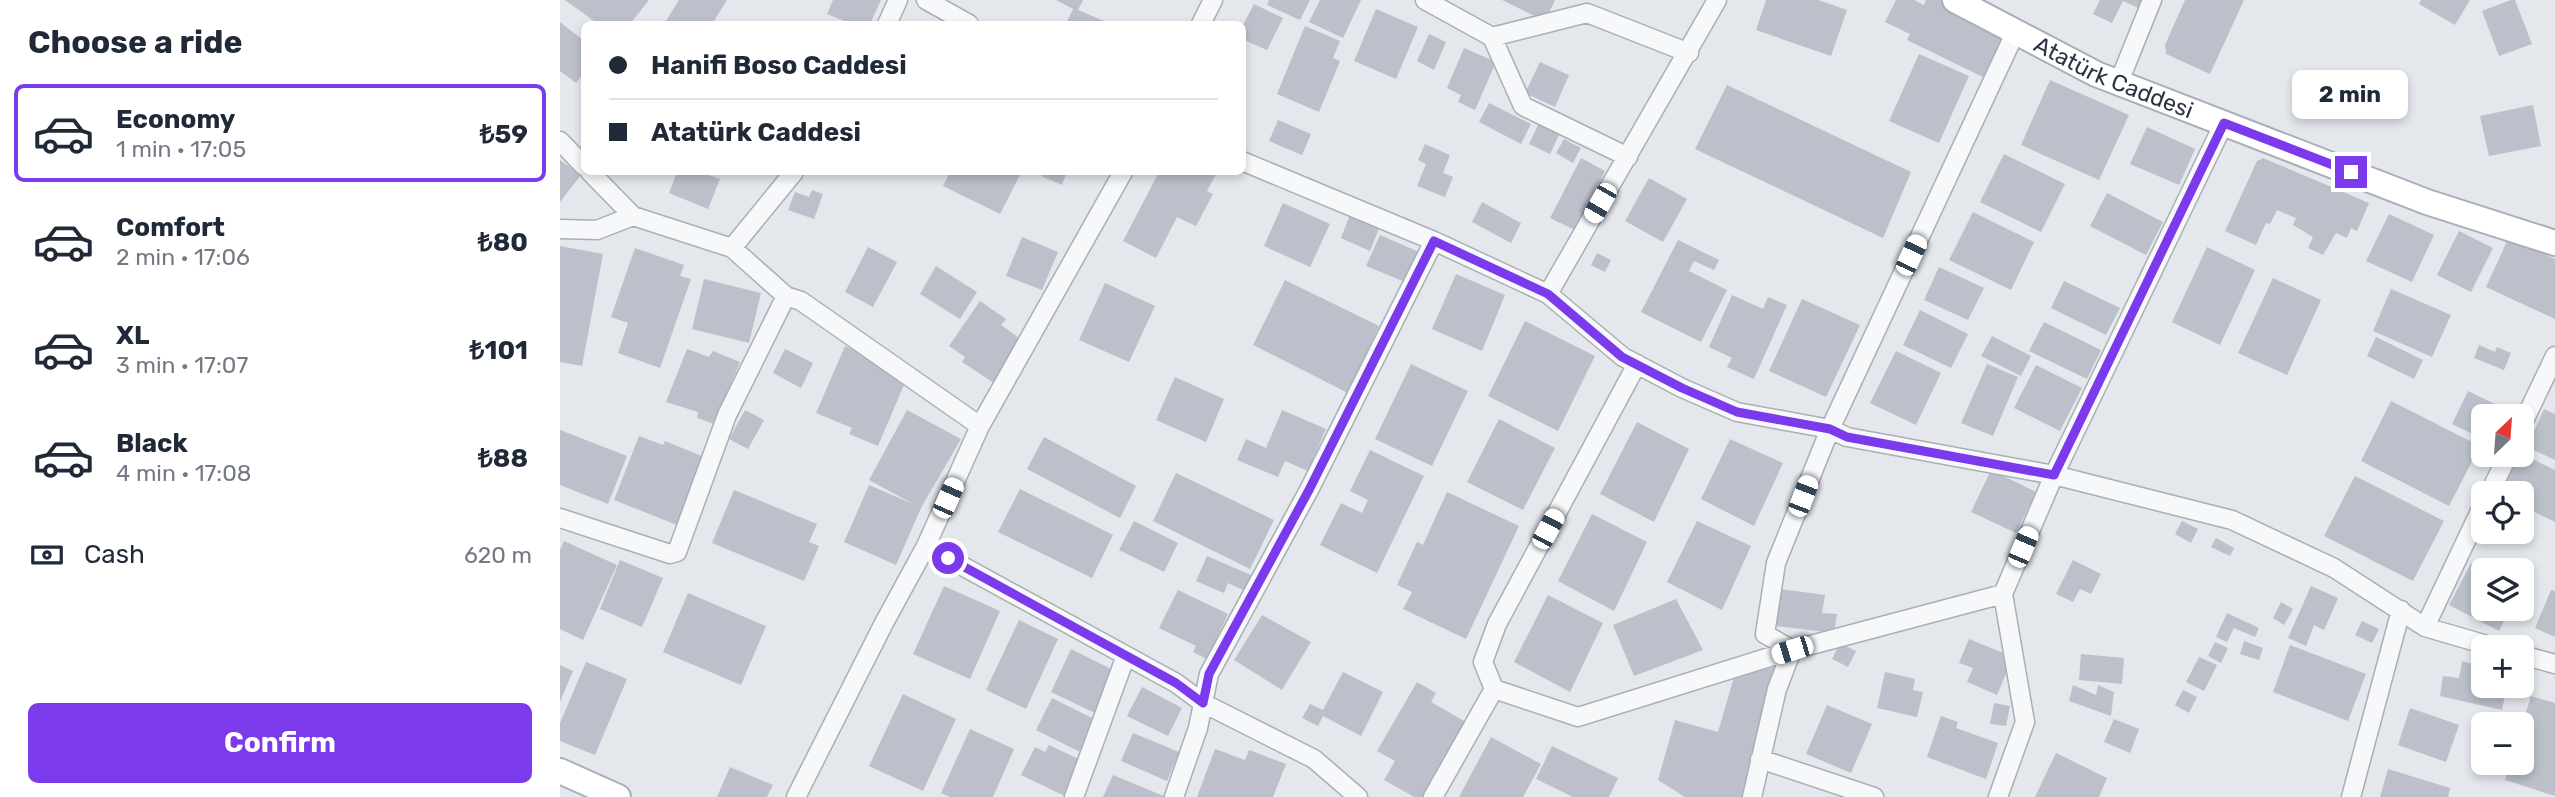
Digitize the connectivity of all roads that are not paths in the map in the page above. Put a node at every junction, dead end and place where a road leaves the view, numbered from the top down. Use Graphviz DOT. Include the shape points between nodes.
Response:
graph roads {
  1 [pos="898,0"];
  2 [pos="926,0"];
  3 [pos="1213,0"];
  4 [pos="1425,0"];
  5 [pos="1717,0"];
  6 [pos="1955,0"];
  7 [pos="2152,0"];
  8 [pos="888,21"];
  9 [pos="964,21"];
  10 [pos="1202,21"];
  11 [pos="2016,31"];
  12 [pos="1492,37"];
  13 [pos="1689,53"];
  14 [pos="2119,82"];
  15 [pos="2224,123"];
  16 [pos="560,141"];
  17 [pos="1628,157"];
  18 [pos="581,163"];
  19 [pos="1246,163"];
  20 [pos="593,175"];
  21 [pos="792,175"];
  22 [pos="1120,175"];
  23 [pos="633,216"];
  24 [pos="560,229"];
  25 [pos="1434,241"];
  26 [pos="2555,243"];
  27 [pos="732,248"];
  28 [pos="1548,294"];
  29 [pos="786,296"];
  30 [pos="2555,356"];
  31 [pos="1637,364"];
  32 [pos="2532,404"];
  33 [pos="980,426"];
  34 [pos="1830,429"];
  35 [pos="2054,475"];
  36 [pos="560,518"];
  37 [pos="2471,530"];
  38 [pos="926,546"];
  39 [pos="2003,594"];
  40 [pos="2401,610"];
  41 [pos="2425,627"];
  42 [pos="2471,640"];
  43 [pos="1792,650"];
  44 [pos="1125,658"];
  45 [pos="2534,658"];
  46 [pos="2555,664"];
  47 [pos="1494,690"];
  48 [pos="1203,703"];
  49 [pos="1760,759"];
  50 [pos="560,771"];
  51 [pos="618,797"];
  52 [pos="796,797"];
  53 [pos="1074,797"];
  54 [pos="1174,797"];
  55 [pos="1358,797"];
  56 [pos="1433,797"];
  57 [pos="1752,797"];
  58 [pos="1874,797"];
  59 [pos="1998,797"];
  60 [pos="2351,797"];
  1 -- 8 [label="street"];
  2 -- 9 [label="street"];
  3 -- 10 [label="street"];
  4 -- 12 [label="street"];
  5 -- 13 [label="street"];
  6 -- 11 [label="street, Atatürk Caddesi"];
  7 -- 14 [label="street"];
  11 -- 14 [label="street, Atatürk Caddesi"];
  11 -- 34 [label="street"];
  12 -- 13 [label="street" via="1587,13"];
  12 -- 17 [label="street" via="1523,106"];
  13 -- 17 [label="street"];
  14 -- 15 [label="street, Atatürk Caddesi"];
  15 -- 26 [label="street, Atatürk Caddesi" via="2427,202"];
  15 -- 35 [label="street"];
  16 -- 18 [label="street"];
  17 -- 28 [label="street"];
  19 -- 25 [label="street"];
  20 -- 23 [label="street"];
  21 -- 27 [label="street"];
  22 -- 33 [label="street"];
  23 -- 24 [label="street" via="597,230"];
  23 -- 27 [label="street"];
  25 -- 28 [label="street"];
  25 -- 48 [label="street" via="1309,490 1209,674"];
  27 -- 29 [label="street"];
  28 -- 31 [label="street" via="1622,357"];
  29 -- 33 [label="street"];
  29 -- 36 [label="street" via="727,415 677,552 670,554"];
  30 -- 32 [label="street"];
  31 -- 34 [label="street" via="1737,412"];
  31 -- 47 [label="street" via="1497,624 1482,662"];
  33 -- 38 [label="street"];
  34 -- 35 [label="street" via="1847,437"];
  34 -- 43 [label="street" via="1776,563 1765,634"];
  35 -- 39 [label="street"];
  35 -- 40 [label="street" via="2232,520 2334,568"];
  37 -- 41 [label="street"];
  38 -- 44 [label="street"];
  38 -- 52 [label="street"];
  39 -- 43 [label="street"];
  39 -- 59 [label="street" via="2025,722"];
  40 -- 41 [label="street"];
  40 -- 60 [label="street"];
  41 -- 42 [label="street"];
  43 -- 47 [label="street" via="1578,717"];
  43 -- 49 [label="street"];
  44 -- 48 [label="street" via="1176,683"];
  44 -- 53 [label="street"];
  45 -- 46 [label="street"];
  47 -- 56 [label="street"];
  48 -- 54 [label="street"];
  48 -- 55 [label="street" via="1314,759"];
  49 -- 57 [label="street"];
  49 -- 58 [label="street"];
  50 -- 51 [label="street"];
}
